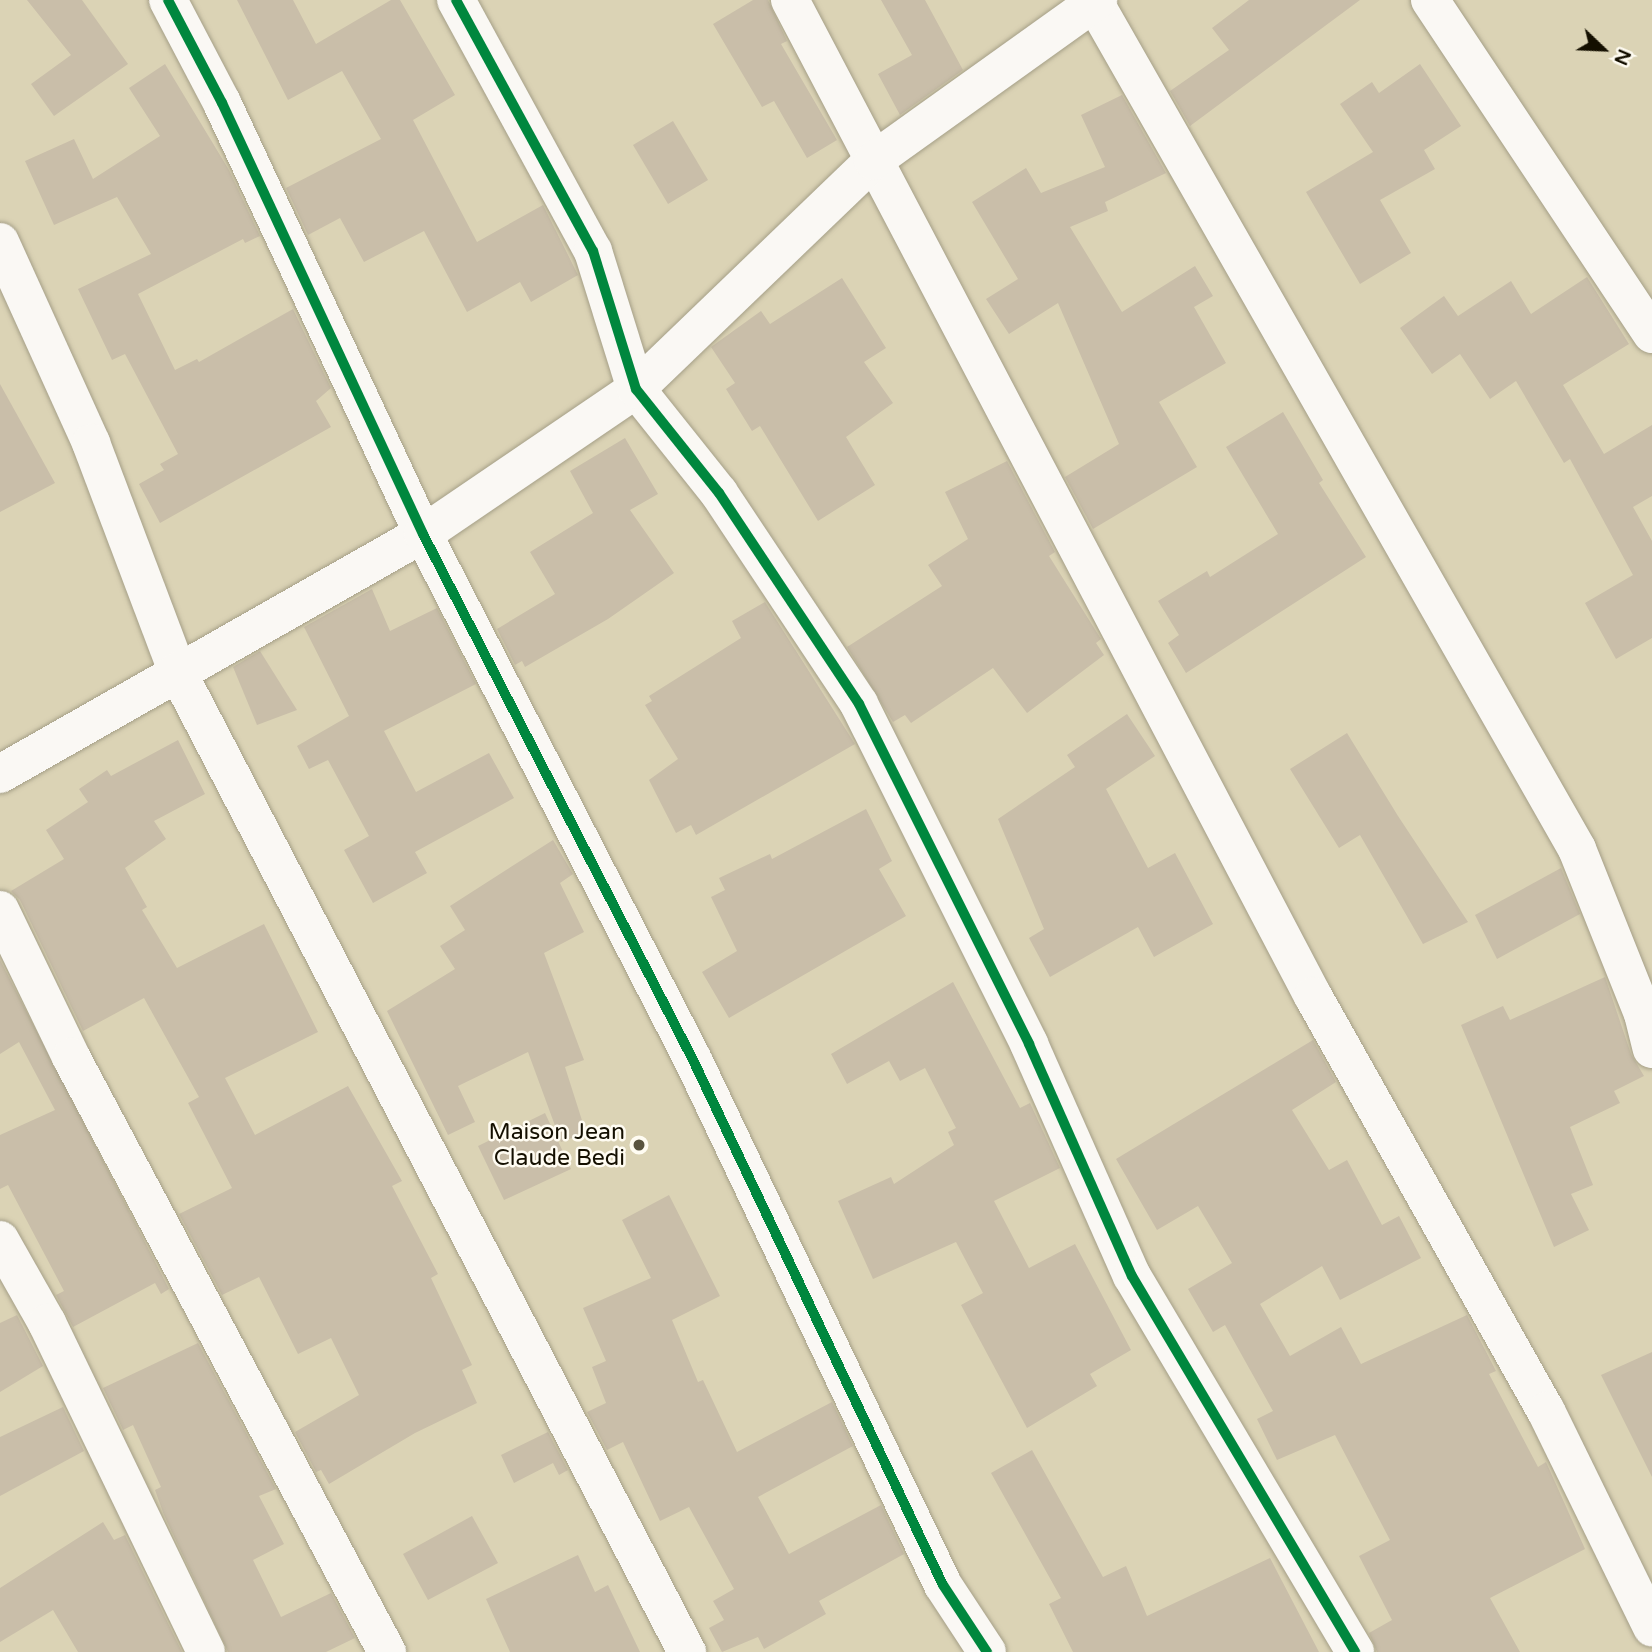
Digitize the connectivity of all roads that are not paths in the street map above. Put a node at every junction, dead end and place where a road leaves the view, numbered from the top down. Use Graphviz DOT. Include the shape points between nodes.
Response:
graph roads {
  1 [pos="168,0"];
  2 [pos="456,0"];
  3 [pos="790,0"];
  4 [pos="1430,0"];
  5 [pos="1095,1"];
  6 [pos="873,160"];
  7 [pos="0,242"];
  8 [pos="1652,334"];
  9 [pos="636,388"];
  10 [pos="423,534"];
  11 [pos="177,671"];
  12 [pos="0,774"];
  13 [pos="0,910"];
  14 [pos="1652,1049"];
  15 [pos="0,1240"];
  16 [pos="1652,1628"];
  17 [pos="206,1652"];
  18 [pos="387,1652"];
  19 [pos="687,1652"];
  20 [pos="986,1652"];
  21 [pos="1355,1652"];
  1 -- 10 [label="street" via="222,103"];
  2 -- 9 [label="street" via="593,251"];
  3 -- 6 [label="street"];
  4 -- 8 [label="street"];
  5 -- 6 [label="street"];
  5 -- 14 [label="street" via="1577,849 1643,1014"];
  6 -- 9 [label="street"];
  6 -- 16 [label="street" via="1313,996 1546,1410"];
  7 -- 11 [label="street" via="91,443"];
  9 -- 10 [label="street"];
  9 -- 21 [label="street" via="719,493 859,704 1029,1044 1132,1276"];
  10 -- 11 [label="street"];
  10 -- 20 [label="street" via="693,1060 943,1585"];
  11 -- 12 [label="street"];
  11 -- 19 [label="street"];
  13 -- 18 [label="street" via="71,1057"];
  15 -- 17 [label="street" via="47,1323"];
}
